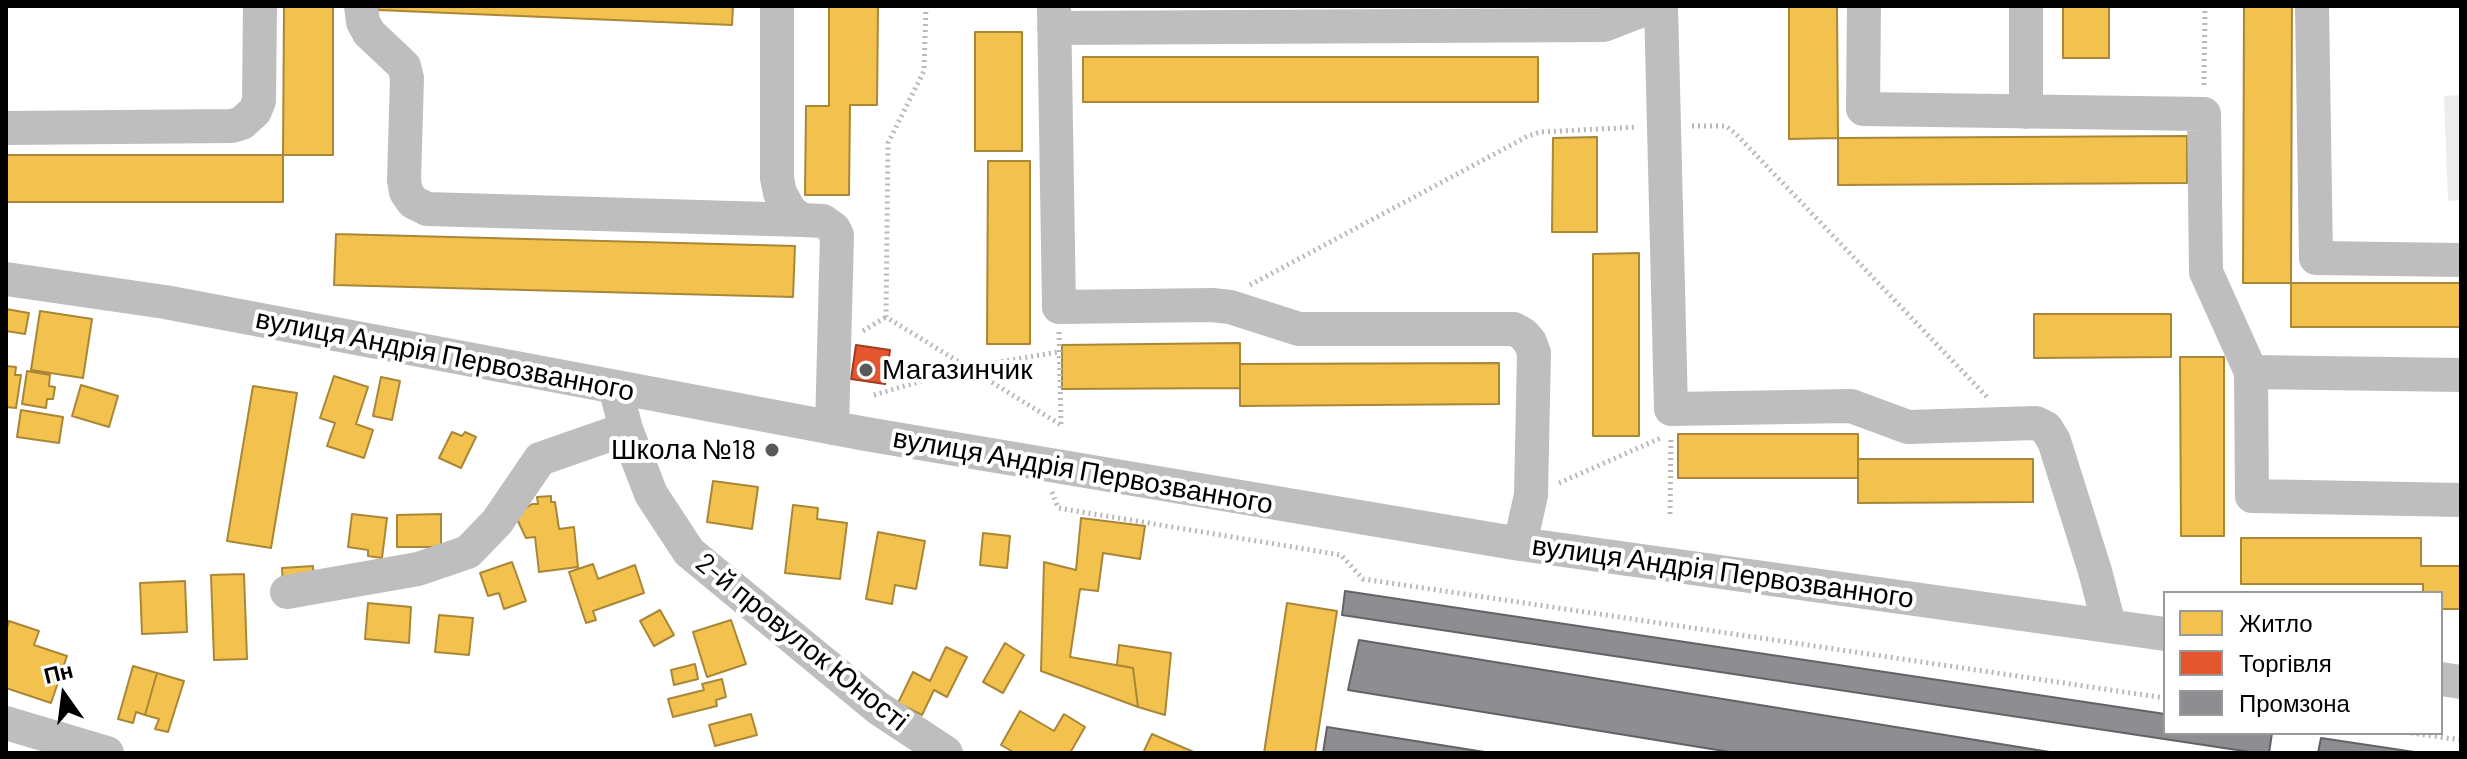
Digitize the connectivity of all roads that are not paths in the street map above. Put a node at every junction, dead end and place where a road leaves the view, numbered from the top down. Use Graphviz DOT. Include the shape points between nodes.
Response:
graph roads {
  1 [pos="260,6"];
  2 [pos="361,6"];
  3 [pos="777,6"];
  4 [pos="1653,6"];
  5 [pos="1661,6"];
  6 [pos="1864,6"];
  7 [pos="2026,6"];
  8 [pos="2312,6"];
  9 [pos="1054,17"];
  10 [pos="2026,112"];
  11 [pos="6,128"];
  12 [pos="802,220"];
  13 [pos="2461,260"];
  14 [pos="6,279"];
  15 [pos="2251,372"];
  16 [pos="2461,375"];
  17 [pos="615,387"];
  18 [pos="832,428"];
  19 [pos="626,429"];
  20 [pos="2461,500"];
  21 [pos="1520,544"];
  22 [pos="287,592"];
  23 [pos="2109,625"];
  24 [pos="2163,634"];
  25 [pos="13,734"];
  26 [pos="107,753"];
  27 [pos="946,753"];
  1 -- 11 [label="street" via="259,101 242,123"];
  2 -- 12 [label="street" via="369,33 404,66 404,180 413,202 427,209"];
  3 -- 12 [label="street" via="777,178 783,202"];
  4 -- 9 [label="street" via="1604,25"];
  5 -- 23 [label="street" via="1671,409 1851,406 1908,427 2036,423 2054,441"];
  6 -- 10 [label="street" via="1863,109"];
  7 -- 10 [label="street"];
  8 -- 13 [label="street" via="2316,258"];
  9 -- 21 [label="street" via="1059,307 1212,305 1299,329 1514,329 1534,353 1531,495"];
  10 -- 15 [label="street" via="2204,114 2206,272"];
  12 -- 18 [label="street" via="823,221 837,235"];
  14 -- 17 [label="street, вулиця Андрія Первозванного" via="165,302"];
  15 -- 16 [label="street"];
  15 -- 20 [label="street" via="2252,496"];
  17 -- 18 [label="street, вулиця Андрія Первозванного"];
  17 -- 19 [label="street, 2-й провулок Юності"];
  18 -- 21 [label="street, вулиця Андрія Первозванного"];
  19 -- 22 [label="street" via="540,459 497,522 468,552 418,569"];
  19 -- 27 [label="street, 2-й провулок Юності" via="651,494 689,552 878,708"];
  21 -- 23 [label="street, вулиця Андрія Первозванного"];
  23 -- 24 [label="street, вулиця Андрія Первозванного"];
  25 -- 26 [label="street"];
}
